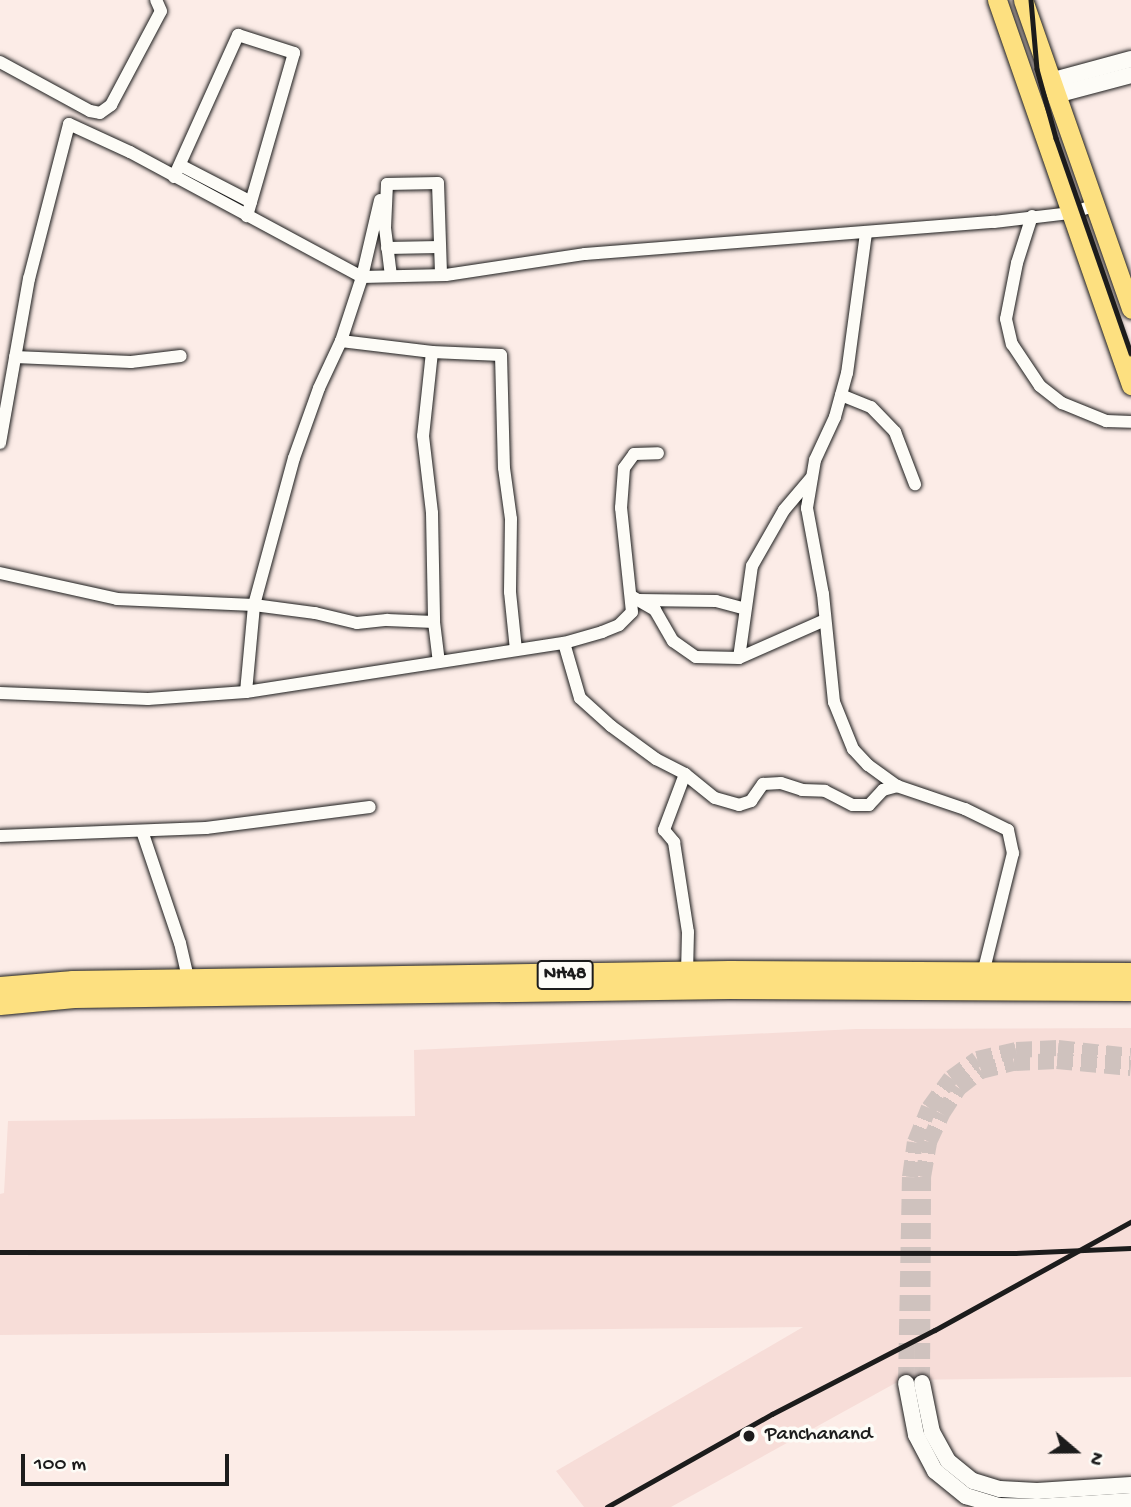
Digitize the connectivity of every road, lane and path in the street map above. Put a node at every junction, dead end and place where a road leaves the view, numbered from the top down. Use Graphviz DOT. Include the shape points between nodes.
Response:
graph roads {
  1 [pos="156,0"];
  2 [pos="997,0"];
  3 [pos="1023,0"];
  4 [pos="1131,59"];
  5 [pos="0,62"];
  6 [pos="1131,75"];
  7 [pos="1053,88"];
  8 [pos="177,171"];
  9 [pos="380,200"];
  10 [pos="251,202"];
  11 [pos="1095,205"];
  12 [pos="1072,214"];
  13 [pos="247,216"];
  14 [pos="1032,216"];
  15 [pos="866,233"];
  16 [pos="439,247"];
  17 [pos="387,248"];
  18 [pos="441,275"];
  19 [pos="391,276"];
  20 [pos="362,277"];
  21 [pos="1131,309"];
  22 [pos="341,341"];
  23 [pos="432,352"];
  24 [pos="181,356"];
  25 [pos="15,358"];
  26 [pos="1131,385"];
  27 [pos="841,395"];
  28 [pos="3,418"];
  29 [pos="1131,422"];
  30 [pos="0,443"];
  31 [pos="658,453"];
  32 [pos="812,477"];
  33 [pos="915,484"];
  34 [pos="0,573"];
  35 [pos="634,598"];
  36 [pos="254,605"];
  37 [pos="746,609"];
  38 [pos="825,620"];
  39 [pos="434,622"];
  40 [pos="564,643"];
  41 [pos="516,650"];
  42 [pos="738,658"];
  43 [pos="439,660"];
  44 [pos="246,692"];
  45 [pos="0,693"];
  46 [pos="685,774"];
  47 [pos="897,786"];
  48 [pos="370,807"];
  49 [pos="142,831"];
  50 [pos="0,836"];
  51 [pos="687,972"];
  52 [pos="983,973"];
  53 [pos="1131,973"];
  54 [pos="188,979"];
  55 [pos="1131,990"];
  56 [pos="1,996"];
  57 [pos="1131,1485"];
  58 [pos="1131,1500"];
  1 -- 5 [label="street" via="161,11 111,106 100,113"];
  2 -- 12 [label="main road"];
  3 -- 7 [label="main road"];
  4 -- 7 [label="street"];
  6 -- 7 [label="street"];
  7 -- 11 [label="main road"];
  8 -- 10 [label="street"];
  8 -- 10 [label="street" via="238,35 294,52"];
  8 -- 13 [label="street"];
  8 -- 25 [label="street" via="69,124 29,278"];
  9 -- 20 [label="street"];
  10 -- 13 [label="street"];
  11 -- 12 [label="street"];
  11 -- 21 [label="main road"];
  12 -- 14 [label="street"];
  12 -- 26 [label="main road"];
  13 -- 20 [label="street"];
  14 -- 15 [label="street"];
  14 -- 29 [label="street" via="1006,319 1012,345 1040,386 1062,403 1106,421"];
  15 -- 18 [label="street" via="585,254"];
  15 -- 27 [label="street"];
  16 -- 17 [label="street"];
  16 -- 17 [label="street" via="438,183 387,184"];
  16 -- 18 [label="street"];
  17 -- 19 [label="street"];
  18 -- 19 [label="street"];
  19 -- 20 [label="street"];
  20 -- 22 [label="street"];
  22 -- 23 [label="street"];
  22 -- 36 [label="street" via="293,458"];
  23 -- 39 [label="street" via="423,436 432,513"];
  23 -- 41 [label="street" via="501,355 503,360 504,468 511,519 510,592"];
  24 -- 25 [label="street" via="131,362"];
  25 -- 28 [label="street"];
  27 -- 32 [label="street" via="814,460"];
  27 -- 33 [label="street" via="872,407 895,432"];
  28 -- 30 [label="street"];
  31 -- 35 [label="street" via="634,454 624,468 621,508"];
  32 -- 37 [label="street" via="784,510 752,566"];
  32 -- 38 [label="street" via="807,508"];
  34 -- 36 [label="street" via="117,599"];
  35 -- 37 [label="street" via="716,601"];
  35 -- 40 [label="street" via="628,618 602,632"];
  35 -- 42 [label="street" via="654,610 673,641 696,657"];
  36 -- 39 [label="street" via="357,623"];
  36 -- 44 [label="street"];
  37 -- 42 [label="street"];
  38 -- 42 [label="street"];
  38 -- 47 [label="street" via="834,702 853,749"];
  39 -- 43 [label="street"];
  40 -- 41 [label="street"];
  40 -- 46 [label="street" via="580,698 647,752"];
  41 -- 43 [label="street"];
  43 -- 44 [label="street"];
  44 -- 45 [label="street" via="148,699"];
  46 -- 47 [label="street" via="715,798 740,806 751,801 763,784 825,792 853,805 869,805 883,790"];
  46 -- 51 [label="street" via="664,830 674,842 688,932"];
  47 -- 52 [label="street" via="965,809 1008,830 1013,853"];
  48 -- 49 [label="street" via="206,828"];
  49 -- 50 [label="street"];
  49 -- 54 [label="street"];
  51 -- 52 [label="highway, NH48"];
  51 -- 54 [label="highway, NH48"];
  52 -- 53 [label="highway, NH48"];
  54 -- 56 [label="highway, NH48" via="73,981"];
  55 -- 56 [label="highway, NH48" via="729,988"];
  57 -- 58 [label="street" via="1000,1489 973,1480 948,1461 914,1383 916,1435 935,1471 966,1496 998,1506"];
}
